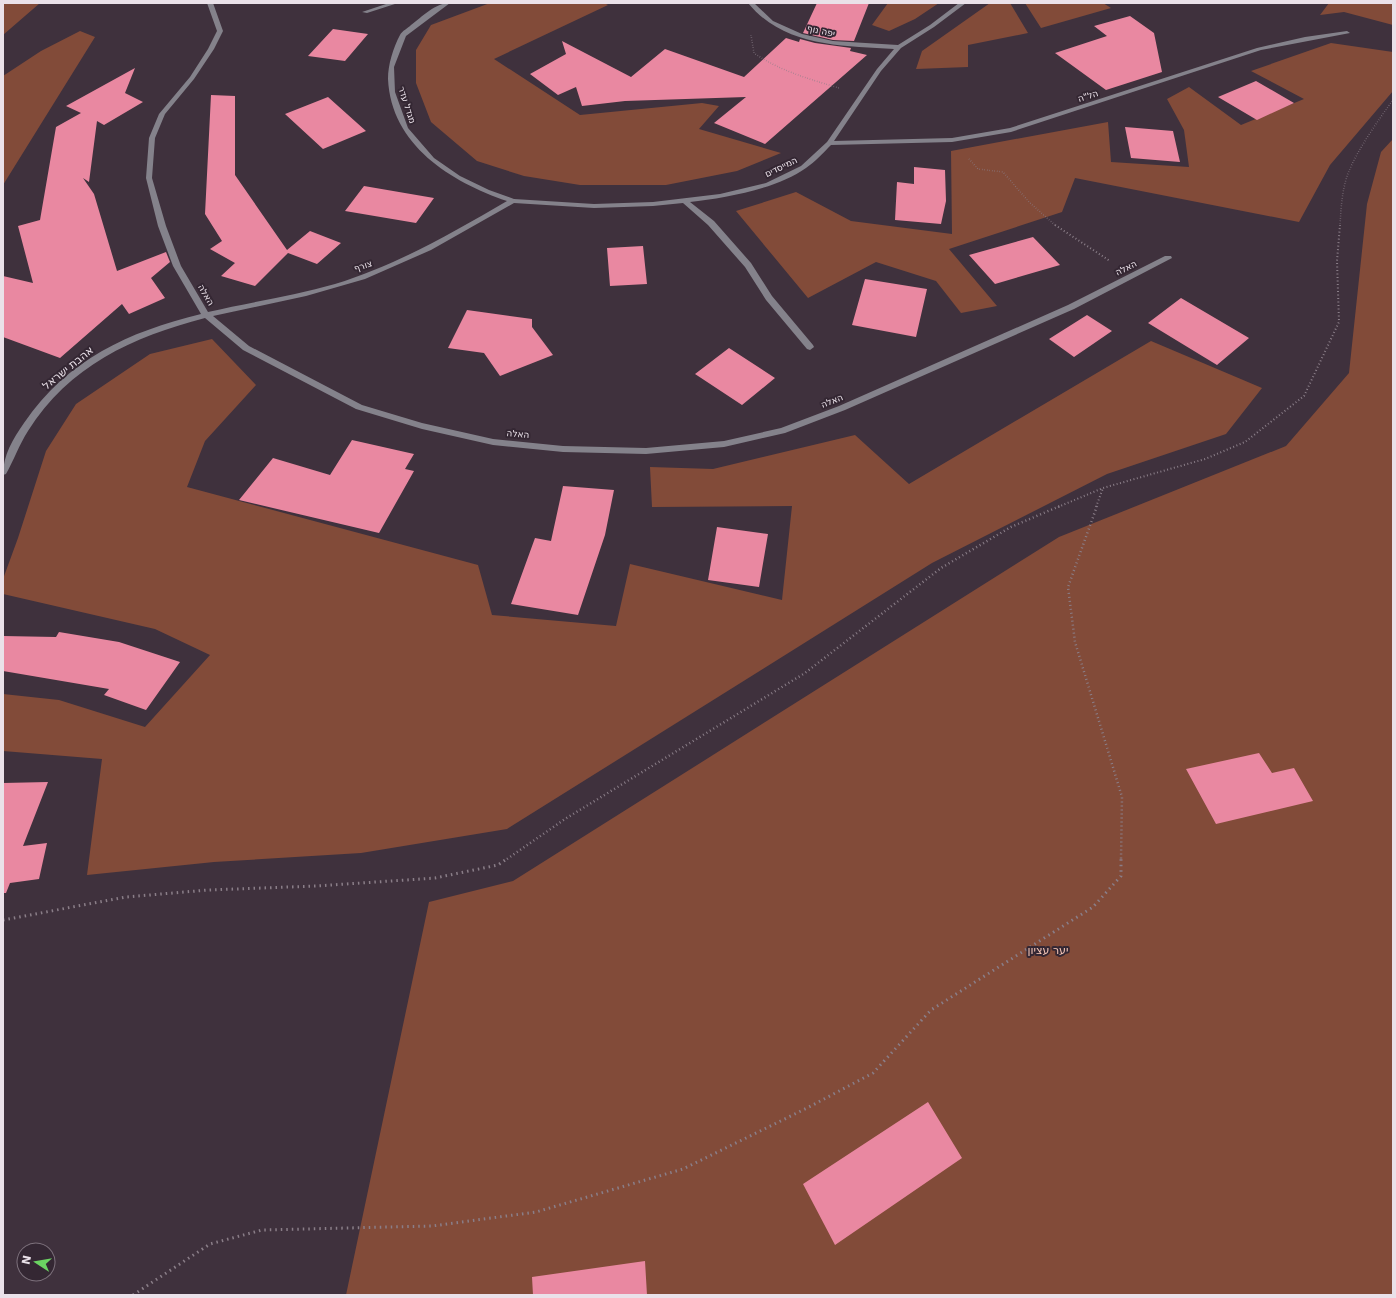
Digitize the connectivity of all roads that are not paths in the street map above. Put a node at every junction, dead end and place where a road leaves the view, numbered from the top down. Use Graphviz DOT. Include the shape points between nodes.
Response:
graph roads {
  1 [pos="210,3"];
  2 [pos="395,3"];
  3 [pos="447,3"];
  4 [pos="751,3"];
  5 [pos="963,3"];
  6 [pos="365,12"];
  7 [pos="1347,33"];
  8 [pos="899,47"];
  9 [pos="828,143"];
  10 [pos="684,200"];
  11 [pos="513,201"];
  12 [pos="1168,258"];
  13 [pos="206,315"];
  14 [pos="810,347"];
  15 [pos="3,472"];
  1 -- 13 [label="street, האלה" via="220,31 192,78 162,114 152,138 148,178 177,266"];
  2 -- 6 [label="street"];
  3 -- 11 [label="street, מגדל עדר" via="431,12 403,35 391,67 392,92 405,129 432,159 458,177 487,192"];
  4 -- 8 [label="street, יפה נוף" via="771,22 802,36 837,44"];
  5 -- 8 [label="street, המייסדים"];
  7 -- 9 [label="street, הל\"ה" via="1305,39 1259,50 1011,130 952,140"];
  8 -- 9 [label="street, המייסדים" via="879,70"];
  9 -- 10 [label="street, המייסדים" via="803,167 768,184 720,196"];
  10 -- 11 [label="street, המייסדים" via="594,206"];
  10 -- 14 [label="street" via="711,223 748,265 769,298"];
  11 -- 13 [label="street, צורף" via="426,250 383,270 339,285"];
  12 -- 13 [label="street, האלה" via="1071,307 842,408 782,431 724,444 646,451 563,449 493,442 422,426 359,407 246,348"];
  13 -- 15 [label="street, אהבת ישראל" via="139,337 96,357 54,390 31,419 12,450"];
}
